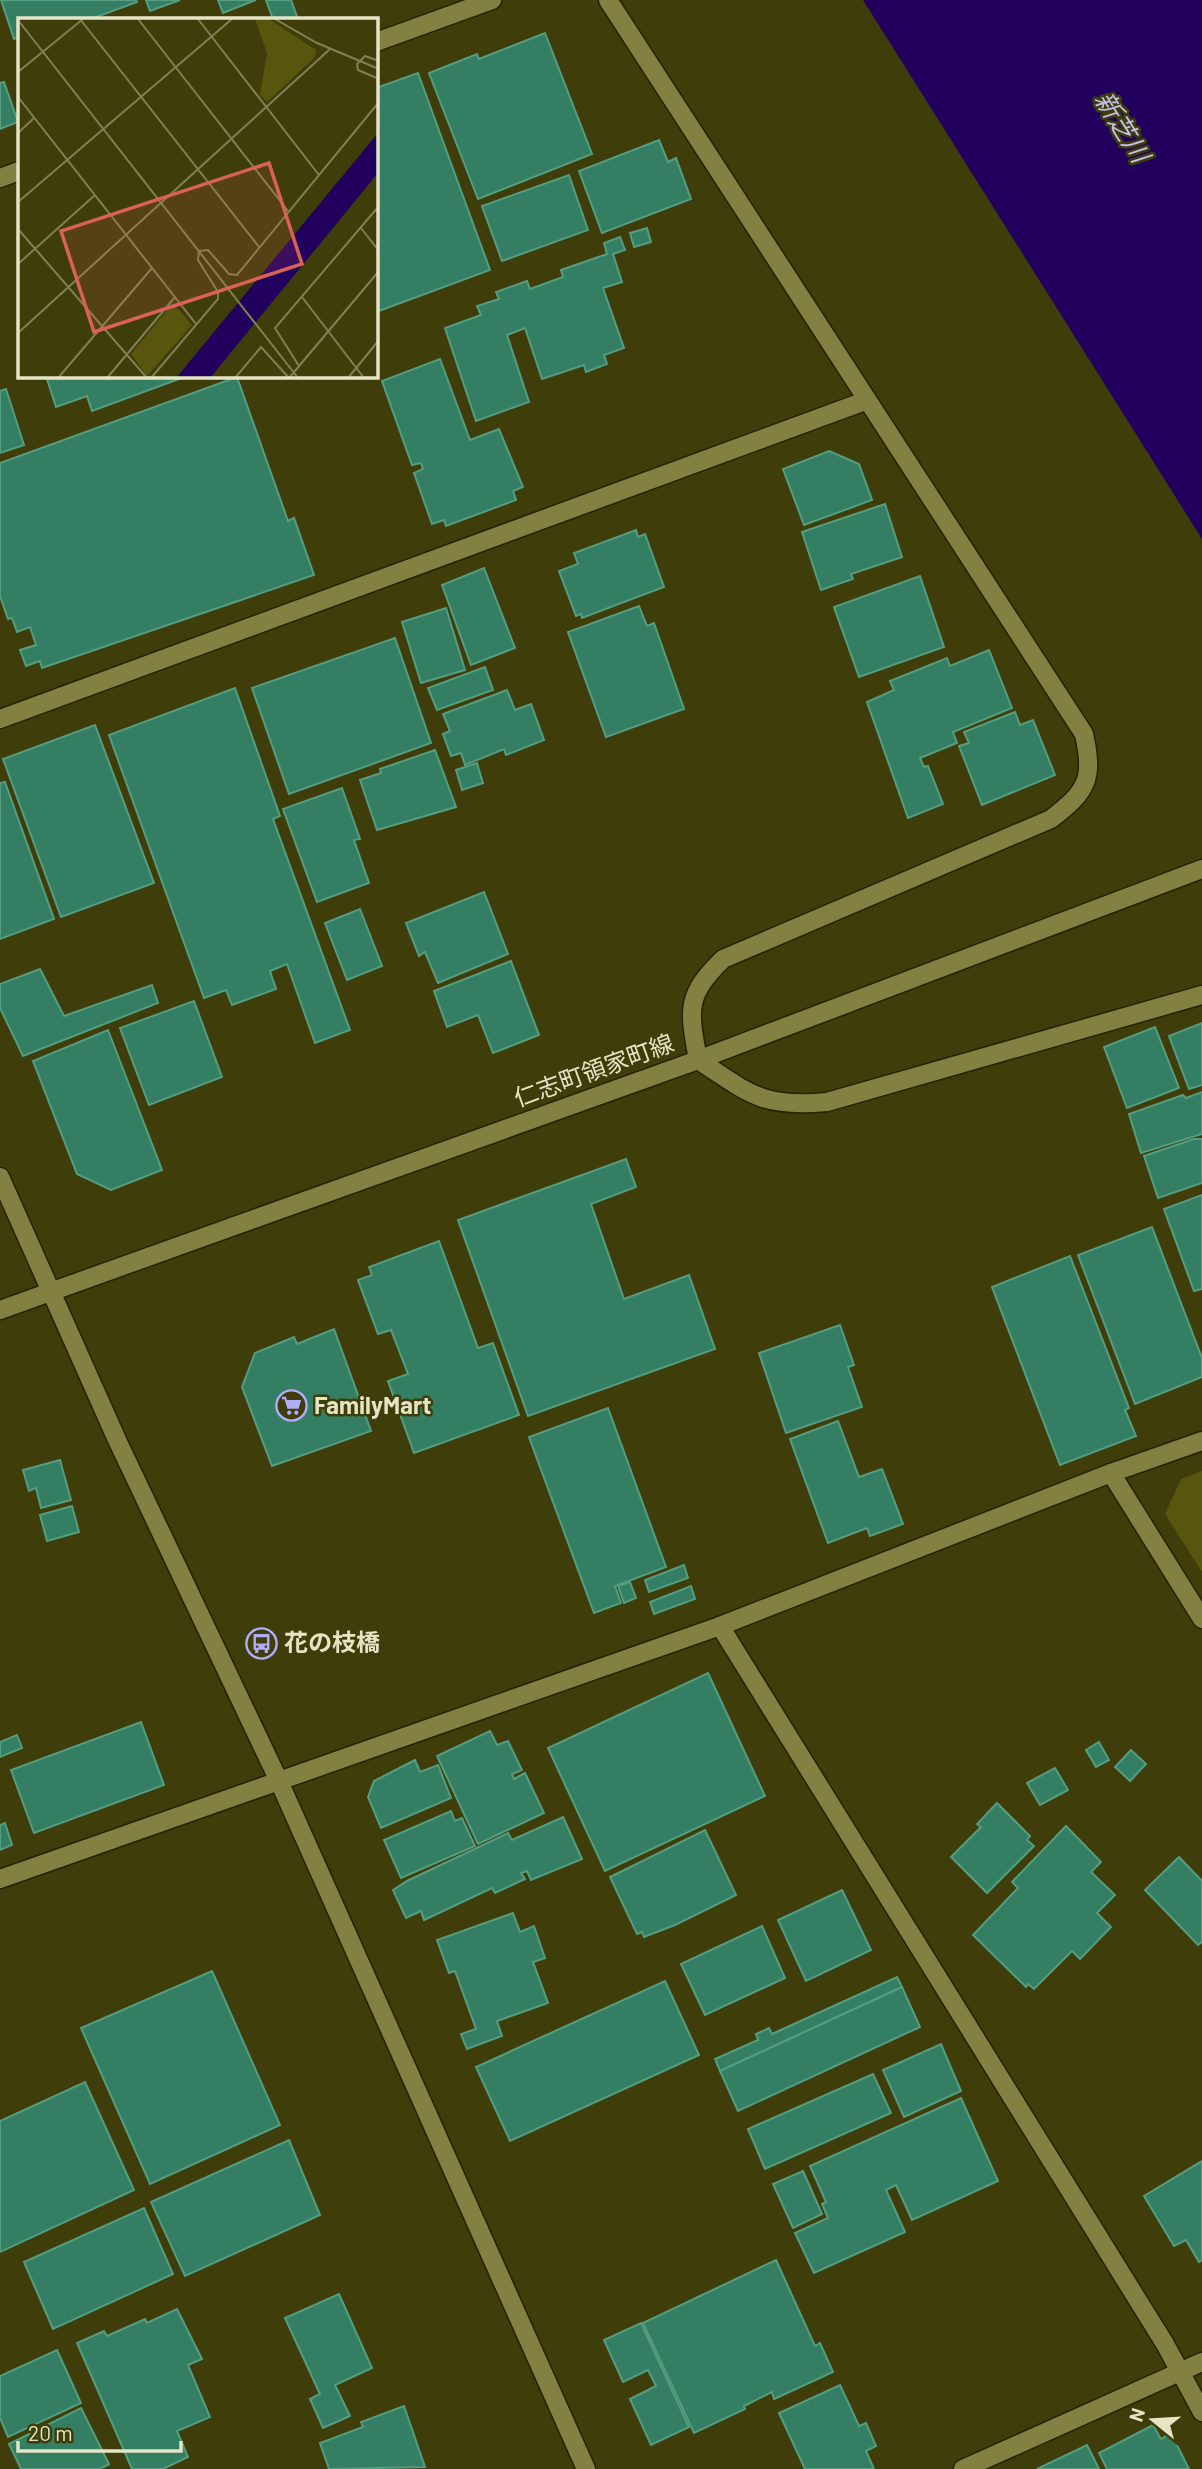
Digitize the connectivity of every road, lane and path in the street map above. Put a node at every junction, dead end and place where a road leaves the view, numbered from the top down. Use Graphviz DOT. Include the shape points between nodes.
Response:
graph roads {
  1 [pos="492,0"];
  2 [pos="608,0"];
  3 [pos="378,41"];
  4 [pos="18,171"];
  5 [pos="0,178"];
  6 [pos="865,401"];
  7 [pos="0,719"];
  8 [pos="1202,869"];
  9 [pos="1202,995"];
  10 [pos="698,1059"];
  11 [pos="0,1177"];
  12 [pos="50,1291"];
  13 [pos="0,1310"];
  14 [pos="1202,1441"];
  15 [pos="1111,1473"];
  16 [pos="1202,1619"];
  17 [pos="720,1626"];
  18 [pos="278,1779"];
  19 [pos="0,1879"];
  20 [pos="1202,2362"];
  21 [pos="1180,2372"];
  22 [pos="1202,2412"];
  23 [pos="586,2469"];
  24 [pos="963,2469"];
  1 -- 3 [label="street"];
  2 -- 6 [label="street"];
  4 -- 5 [label="street"];
  6 -- 7 [label="street"];
  6 -- 10 [label="street" via="1084,734 1090,763 1079,797 1051,818 723,959 700,981 690,1015"];
  8 -- 10 [label="street, 仁志町領家町線"];
  9 -- 10 [label="street" via="827,1102 789,1105 752,1096"];
  10 -- 12 [label="street, 仁志町領家町線"];
  11 -- 12 [label="street"];
  12 -- 13 [label="street, 仁志町領家町線"];
  12 -- 18 [label="street"];
  14 -- 15 [label="street"];
  15 -- 16 [label="street"];
  15 -- 17 [label="street"];
  17 -- 18 [label="street"];
  17 -- 21 [label="street"];
  18 -- 19 [label="street"];
  18 -- 23 [label="street"];
  20 -- 21 [label="street"];
  21 -- 22 [label="street"];
  21 -- 24 [label="street"];
}
